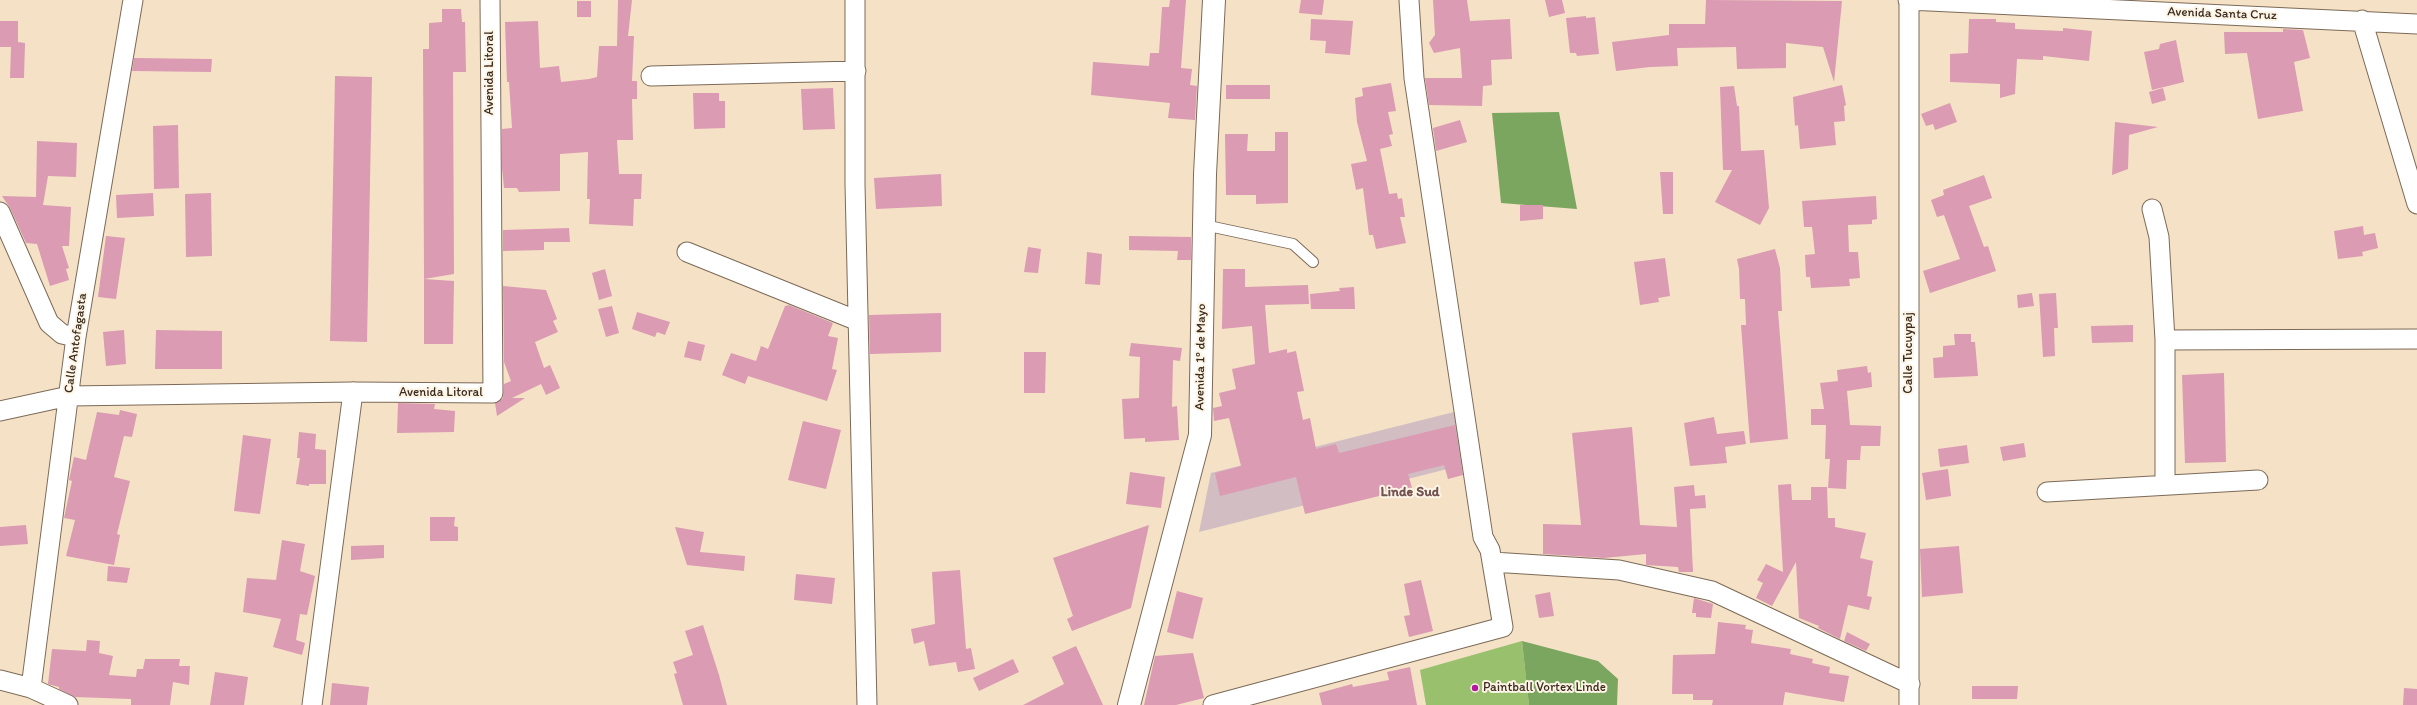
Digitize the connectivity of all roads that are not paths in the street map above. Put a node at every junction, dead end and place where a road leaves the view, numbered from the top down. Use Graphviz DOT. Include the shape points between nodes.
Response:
graph roads {
  1 [pos="133,0"];
  2 [pos="490,0"];
  3 [pos="855,0"];
  4 [pos="1214,0"];
  5 [pos="1409,0"];
  6 [pos="1908,0"];
  7 [pos="2362,20"];
  8 [pos="2417,24"];
  9 [pos="856,71"];
  10 [pos="651,76"];
  11 [pos="2417,204"];
  12 [pos="2152,209"];
  13 [pos="0,212"];
  14 [pos="1204,225"];
  15 [pos="687,252"];
  16 [pos="1313,262"];
  17 [pos="858,321"];
  18 [pos="76,337"];
  19 [pos="2417,338"];
  20 [pos="2165,340"];
  21 [pos="353,392"];
  22 [pos="69,396"];
  23 [pos="0,411"];
  24 [pos="2258,480"];
  25 [pos="2165,485"];
  26 [pos="2047,492"];
  27 [pos="1492,562"];
  28 [pos="0,680"];
  29 [pos="1910,684"];
  30 [pos="31,688"];
  31 [pos="68,705"];
  32 [pos="312,705"];
  33 [pos="867,705"];
  34 [pos="1129,705"];
  35 [pos="1213,705"];
  36 [pos="1909,705"];
  1 -- 18 [label="street, Calle Antofagasta"];
  2 -- 21 [label="street, Avenida Litoral" via="493,393"];
  3 -- 9 [label="street"];
  4 -- 14 [label="main road, Avenida 1º de Mayo"];
  5 -- 27 [label="street" via="1414,78 1483,537 1490,550"];
  6 -- 7 [label="street, Avenida Santa Cruz"];
  6 -- 29 [label="street, Calle Tucuypaj"];
  7 -- 8 [label="street, Avenida Santa Cruz"];
  7 -- 11 [label="street"];
  9 -- 10 [label="street"];
  9 -- 17 [label="street"];
  12 -- 20 [label="street" via="2159,237"];
  13 -- 18 [label="street" via="49,323 62,334"];
  14 -- 16 [label="lane" via="1293,244"];
  14 -- 34 [label="main road, Avenida 1º de Mayo" via="1200,435"];
  15 -- 17 [label="street"];
  17 -- 33 [label="street"];
  18 -- 22 [label="street, Calle Antofagasta"];
  19 -- 20 [label="street"];
  20 -- 25 [label="street"];
  21 -- 22 [label="street, Avenida Litoral"];
  21 -- 32 [label="street"];
  22 -- 23 [label="street, Avenida Litoral"];
  22 -- 30 [label="street, Calle Antofagasta"];
  24 -- 25 [label="street"];
  25 -- 26 [label="street"];
  27 -- 29 [label="street" via="1619,570 1712,591"];
  27 -- 35 [label="street" via="1503,627"];
  28 -- 30 [label="street"];
  29 -- 36 [label="street, Calle Tucuypaj"];
  30 -- 31 [label="street"];
}
